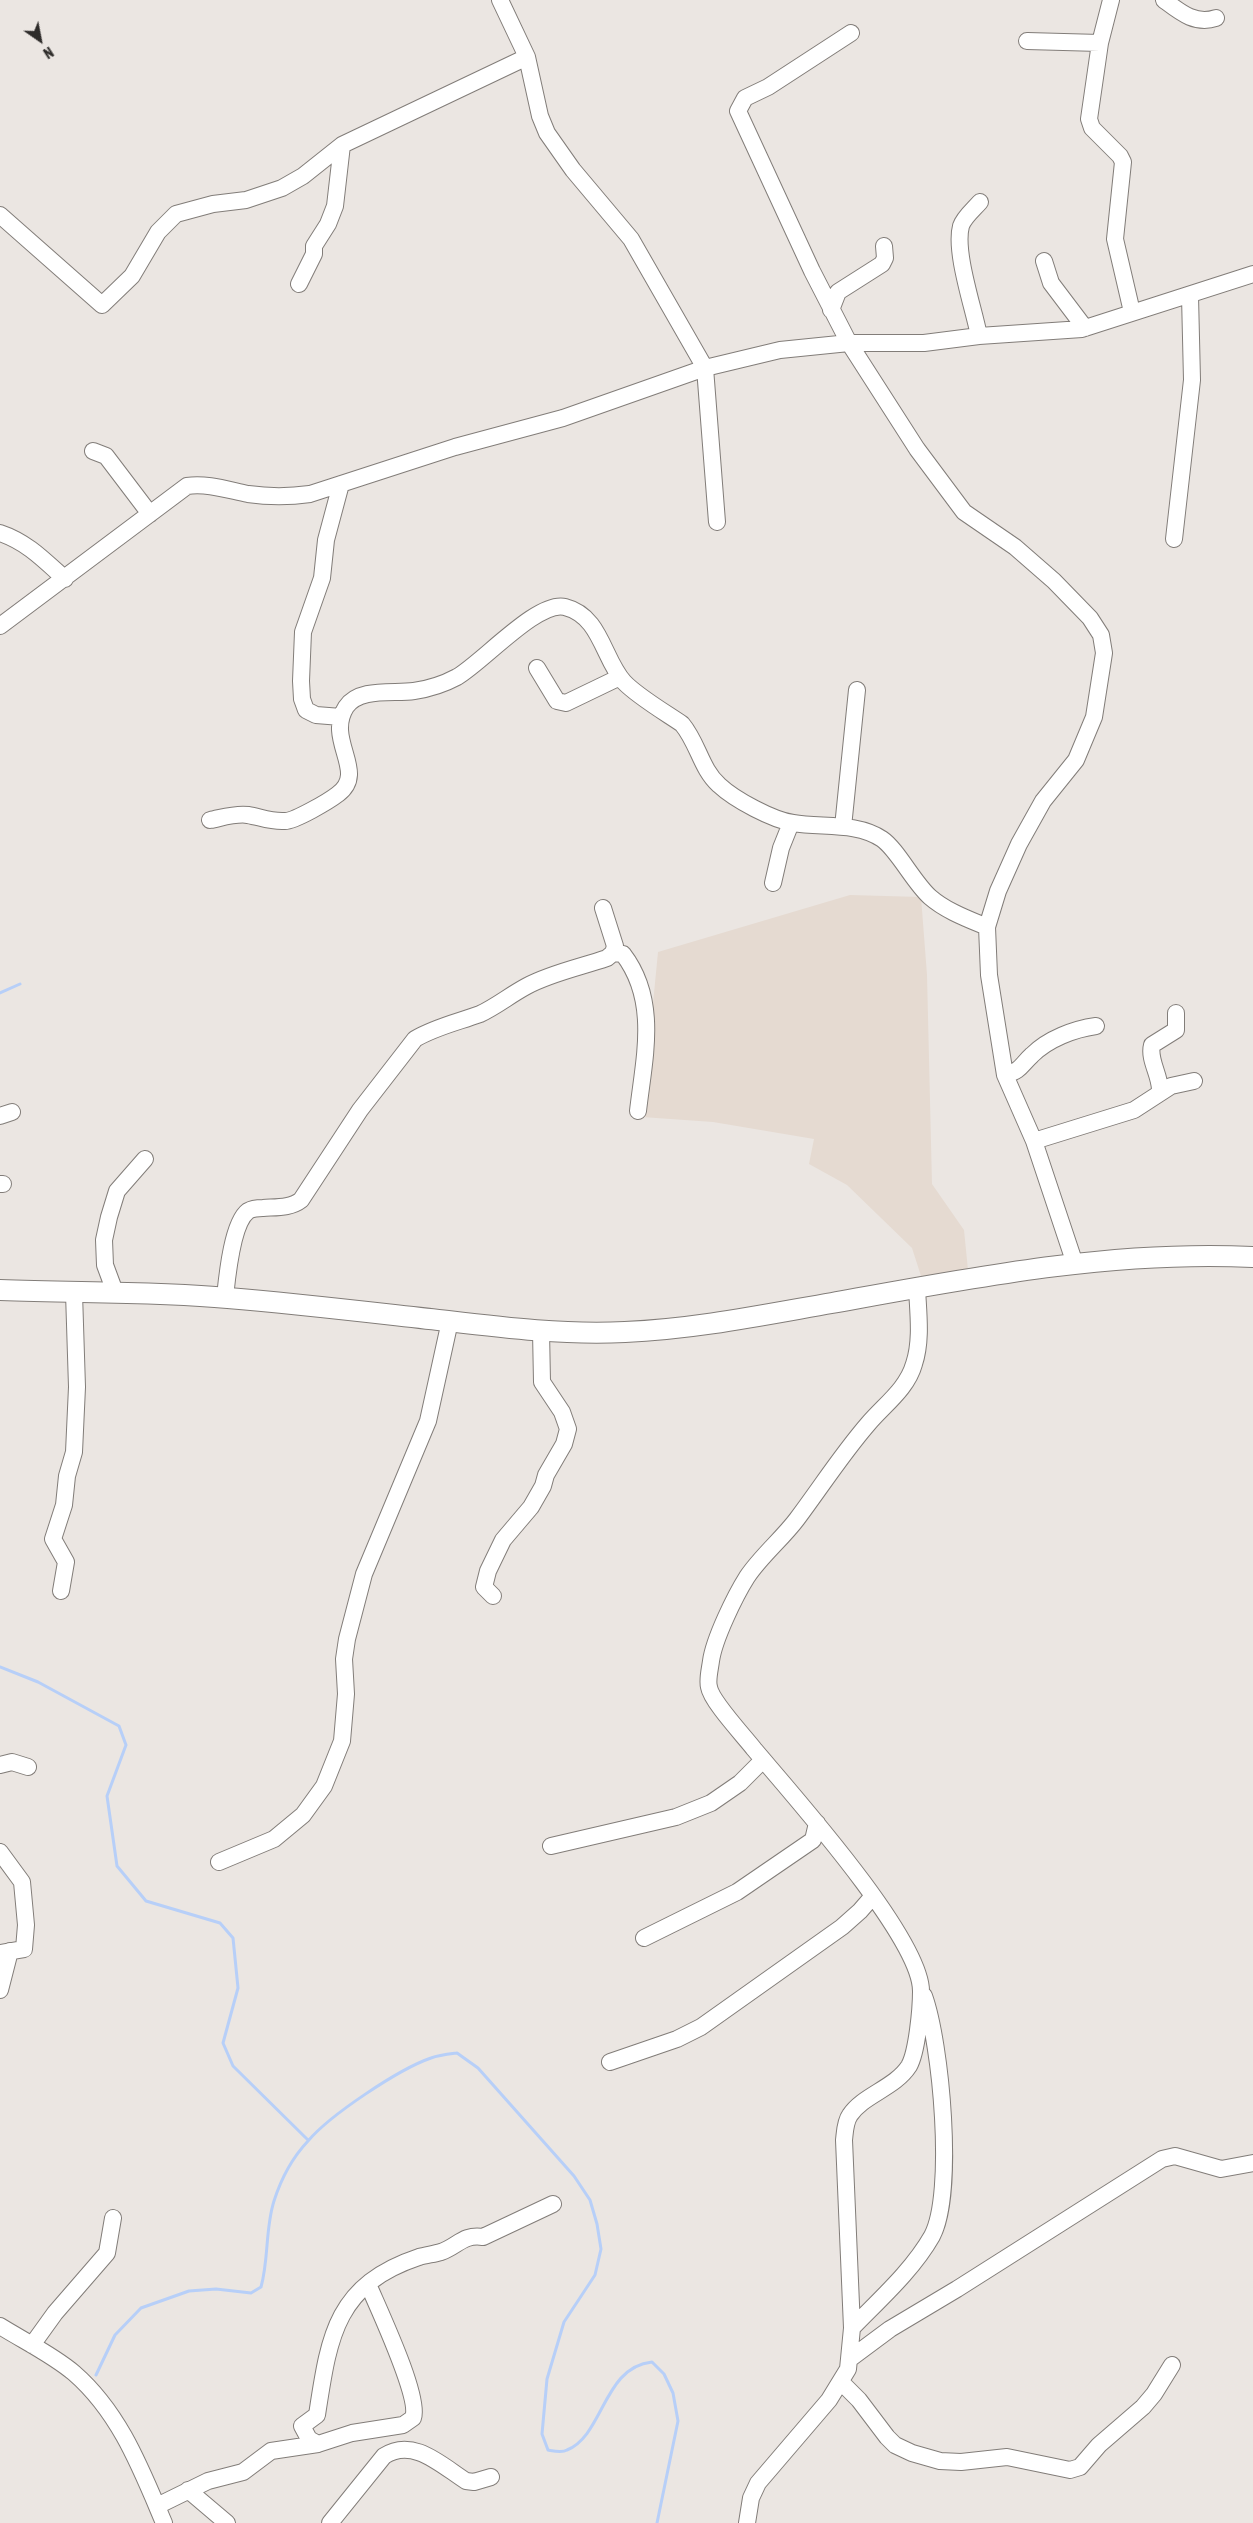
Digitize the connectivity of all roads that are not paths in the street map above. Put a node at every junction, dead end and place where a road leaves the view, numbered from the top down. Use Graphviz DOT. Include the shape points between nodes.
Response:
graph roads {
  1 [pos="500,0"];
  2 [pos="1111,0"];
  3 [pos="1164,0"];
  4 [pos="1216,18"];
  5 [pos="851,33"];
  6 [pos="1027,41"];
  7 [pos="1100,43"];
  8 [pos="526,57"];
  9 [pos="342,146"];
  10 [pos="980,202"];
  11 [pos="0,215"];
  12 [pos="884,246"];
  13 [pos="1044,262"];
  14 [pos="1253,274"];
  15 [pos="299,284"];
  16 [pos="1190,296"];
  17 [pos="832,310"];
  18 [pos="1132,312"];
  19 [pos="1085,328"];
  20 [pos="979,336"];
  21 [pos="849,343"];
  22 [pos="705,368"];
  23 [pos="93,451"];
  24 [pos="341,484"];
  25 [pos="150,514"];
  26 [pos="717,522"];
  27 [pos="0,533"];
  28 [pos="1174,539"];
  29 [pos="65,578"];
  30 [pos="0,626"];
  31 [pos="537,668"];
  32 [pos="620,677"];
  33 [pos="857,690"];
  34 [pos="341,716"];
  35 [pos="210,820"];
  36 [pos="792,823"];
  37 [pos="843,827"];
  38 [pos="772,883"];
  39 [pos="603,908"];
  40 [pos="987,927"];
  41 [pos="613,953"];
  42 [pos="1176,1013"];
  43 [pos="1096,1026"];
  44 [pos="1005,1075"];
  45 [pos="1194,1081"];
  46 [pos="1160,1092"];
  47 [pos="638,1111"];
  48 [pos="1034,1141"];
  49 [pos="145,1159"];
  50 [pos="1253,1258"];
  51 [pos="1075,1264"];
  52 [pos="917,1288"];
  53 [pos="0,1290"];
  54 [pos="115,1292"];
  55 [pos="74,1293"];
  56 [pos="225,1297"];
  57 [pos="450,1321"];
  58 [pos="541,1331"];
  59 [pos="61,1591"];
  60 [pos="493,1596"];
  61 [pos="764,1760"];
  62 [pos="0,1765"];
  63 [pos="28,1767"];
  64 [pos="817,1823"];
  65 [pos="551,1846"];
  66 [pos="0,1852"];
  67 [pos="219,1862"];
  68 [pos="873,1896"];
  69 [pos="644,1938"];
  70 [pos="5,1952"];
  71 [pos="921,1989"];
  72 [pos="0,1990"];
  73 [pos="610,2062"];
  74 [pos="1253,2163"];
  75 [pos="553,2204"];
  76 [pos="113,2218"];
  77 [pos="368,2284"];
  78 [pos="0,2326"];
  79 [pos="852,2328"];
  80 [pos="32,2345"];
  81 [pos="851,2358"];
  82 [pos="1172,2366"];
  83 [pos="841,2382"];
  84 [pos="318,2444"];
  85 [pos="491,2477"];
  86 [pos="188,2490"];
  87 [pos="157,2506"];
  88 [pos="164,2523"];
  89 [pos="227,2523"];
  90 [pos="330,2523"];
  91 [pos="747,2523"];
  1 -- 8 [label="street"];
  2 -- 7 [label="street"];
  3 -- 4 [label="street" via="1190,18 1204,21"];
  5 -- 17 [label="street" via="768,88 745,98 738,107"];
  6 -- 7 [label="street"];
  7 -- 18 [label="street" via="1089,119 1092,128 1123,162 1115,239"];
  8 -- 9 [label="street"];
  8 -- 22 [label="street" via="547,133 573,170 631,238"];
  9 -- 11 [label="street" via="282,188 246,200 213,204 176,214 158,232 132,276 102,304"];
  9 -- 15 [label="street" via="335,206"];
  10 -- 20 [label="street" via="964,221 960,238 969,301"];
  12 -- 17 [label="street" via="882,264 838,292"];
  13 -- 19 [label="street" via="1051,283"];
  14 -- 16 [label="street"];
  16 -- 18 [label="street"];
  16 -- 28 [label="street" via="1192,380"];
  17 -- 21 [label="street"];
  18 -- 19 [label="street"];
  19 -- 20 [label="street"];
  20 -- 21 [label="street" via="924,343"];
  21 -- 22 [label="street" via="780,350"];
  21 -- 40 [label="street" via="918,449 964,512 1015,547 1054,581 1090,618 1101,635 1104,653 1094,718 1076,760 1043,801 1019,844 998,891"];
  22 -- 24 [label="street" via="563,418 455,447"];
  22 -- 26 [label="street"];
  23 -- 25 [label="street" via="106,456"];
  24 -- 25 [label="street" via="294,497 250,494 201,484 187,486"];
  24 -- 34 [label="street" via="326,540 322,578 303,632 301,681 306,710 316,715"];
  25 -- 29 [label="street"];
  27 -- 29 [label="street" via="16,538"];
  29 -- 30 [label="street"];
  31 -- 32 [label="street" via="561,703"];
  32 -- 34 [label="street" via="589,622 566,607 555,606 537,614 448,682 413,692 355,699"];
  32 -- 36 [label="street" via="682,724 710,776 720,786 764,812"];
  33 -- 37 [label="street"];
  34 -- 35 [label="street" via="338,729 350,776 348,784 337,796 287,822 268,821 247,814"];
  36 -- 37 [label="street"];
  36 -- 38 [label="street" via="781,848"];
  37 -- 40 [label="street" via="866,830 883,839 930,897"];
  39 -- 41 [label="street" via="615,946"];
  40 -- 44 [label="street" via="989,975"];
  41 -- 47 [label="street" via="623,954 632,965 648,1017"];
  41 -- 56 [label="street" via="607,958 526,986 488,1010 415,1039 360,1110 301,1200 295,1204 256,1209 244,1216 232,1244"];
  42 -- 46 [label="street" via="1176,1030 1152,1045"];
  43 -- 44 [label="street" via="1065,1034 1032,1054 1019,1071"];
  44 -- 48 [label="street"];
  45 -- 46 [label="street" via="1170,1086"];
  46 -- 48 [label="street" via="1134,1110"];
  48 -- 51 [label="street"];
  49 -- 54 [label="street" via="117,1191 109,1217 104,1240 104,1265"];
  50 -- 51 [label="main road" via="1149,1259"];
  51 -- 52 [label="main road"];
  52 -- 58 [label="main road" via="694,1327 624,1332"];
  52 -- 61 [label="street" via="919,1333 914,1365 901,1389 863,1430 797,1519 747,1577 716,1642 708,1686"];
  53 -- 55 [label="main road"];
  54 -- 55 [label="main road"];
  54 -- 56 [label="main road"];
  55 -- 59 [label="street" via="77,1386 74,1452 64,1505 53,1539 66,1562"];
  56 -- 57 [label="main road"];
  57 -- 58 [label="main road"];
  57 -- 67 [label="street" via="428,1421 364,1574 344,1659 346,1694 342,1741 324,1786 303,1814 274,1839"];
  58 -- 60 [label="street" via="542,1382 562,1412 568,1429 543,1486 531,1507 503,1540 488,1571 484,1586"];
  61 -- 64 [label="street"];
  61 -- 65 [label="street" via="740,1783 711,1803 676,1817"];
  62 -- 63 [label="street" via="12,1762"];
  64 -- 68 [label="street"];
  64 -- 69 [label="street" via="813,1840 765,1875"];
  66 -- 70 [label="street" via="22,1882 26,1925 24,1949"];
  68 -- 71 [label="street" via="911,1956"];
  68 -- 73 [label="street" via="842,1927 701,2027 677,2039"];
  70 -- 72 [label="street"];
  71 -- 79 [label="street" via="910,2065 901,2076 854,2110 846,2124"];
  71 -- 79 [label="street" via="935,2046 945,2150 940,2216 932,2236 908,2270"];
  74 -- 81 [label="street" via="1221,2168 1175,2156 1162,2159 890,2329"];
  75 -- 77 [label="street" via="482,2236 471,2235 442,2252 419,2257 389,2270"];
  76 -- 80 [label="street" via="107,2253"];
  77 -- 84 [label="street" via="352,2298 333,2332 319,2390 317,2415 302,2426 309,2439"];
  77 -- 84 [label="street" via="403,2368 416,2413 403,2426 352,2433"];
  78 -- 80 [label="street"];
  79 -- 81 [label="street"];
  80 -- 87 [label="street" via="73,2372 107,2409 125,2435"];
  81 -- 83 [label="street"];
  82 -- 83 [label="street" via="1143,2406 1099,2445 1080,2467 1070,2470 1007,2457 954,2462 912,2453 887,2437"];
  83 -- 91 [label="street" via="823,2408 758,2483 751,2498"];
  84 -- 86 [label="street" via="271,2451 244,2472"];
  85 -- 90 [label="street" via="466,2481 423,2453 409,2449 392,2451 384,2456"];
  86 -- 87 [label="street"];
  86 -- 89 [label="street"];
  87 -- 88 [label="street"];
}
